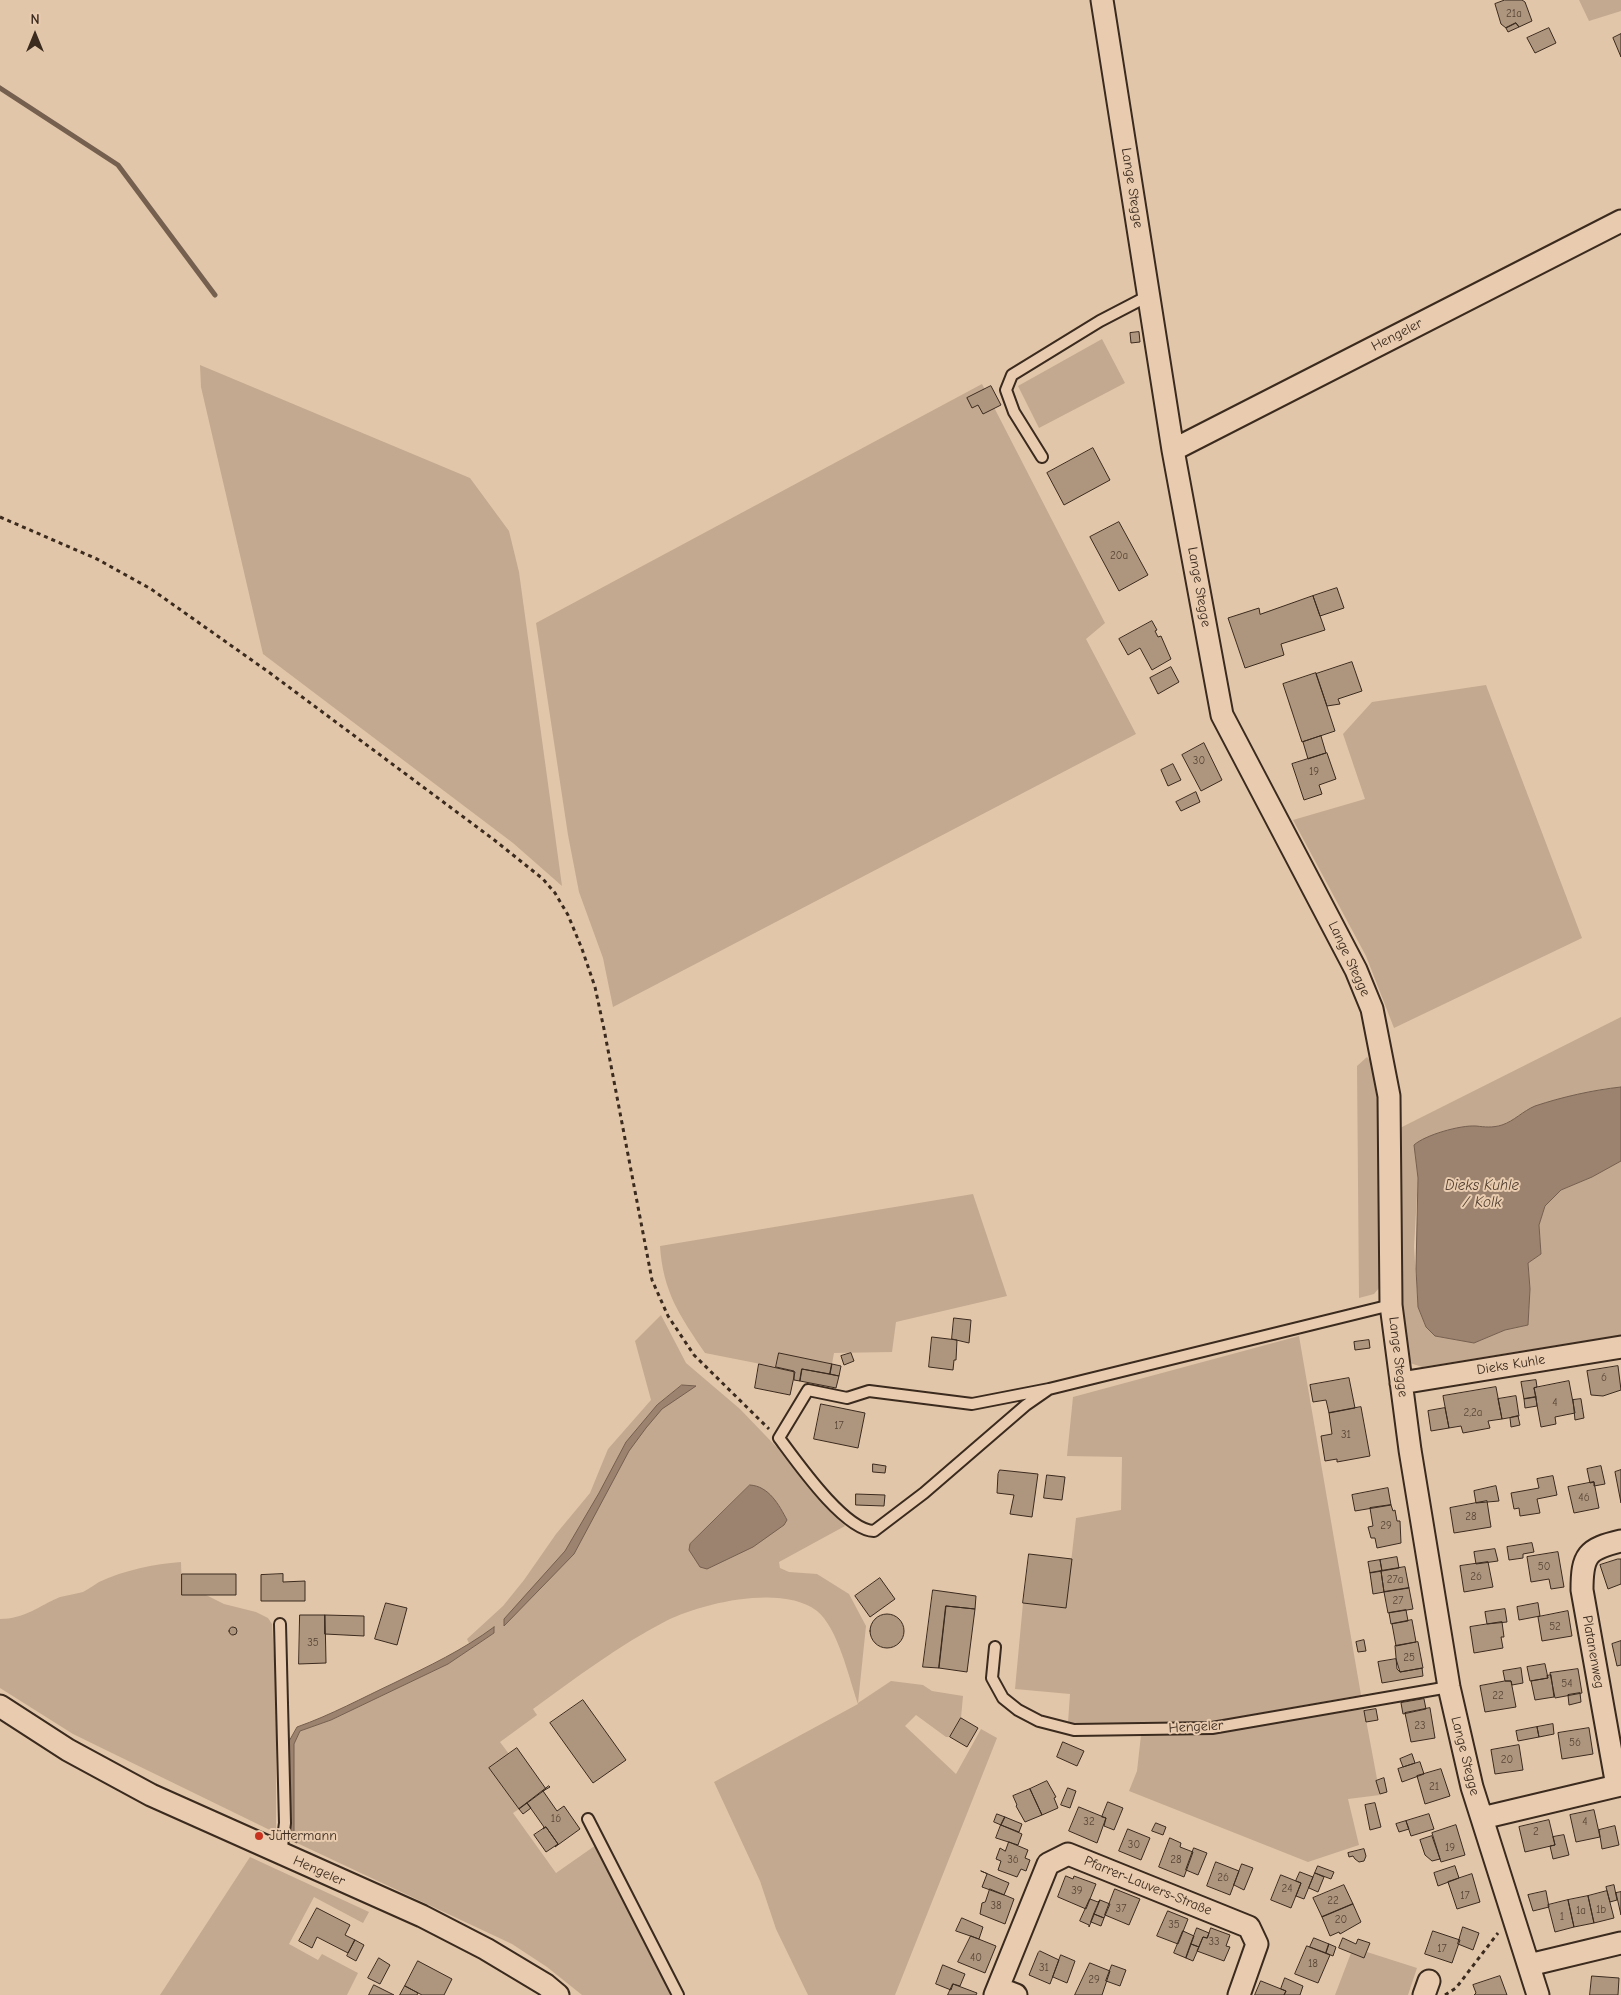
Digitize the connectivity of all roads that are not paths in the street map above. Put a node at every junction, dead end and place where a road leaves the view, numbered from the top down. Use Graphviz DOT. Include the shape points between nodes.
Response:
graph roads {
  1 [pos="1102,0"];
  2 [pos="1621,221"];
  3 [pos="1150,294"];
  4 [pos="1174,450"];
  5 [pos="1042,457"];
  6 [pos="1391,1305"];
  7 [pos="1621,1347"];
  8 [pos="1401,1383"];
  9 [pos="1049,1389"];
  10 [pos="1621,1541"];
  11 [pos="280,1624"];
  12 [pos="995,1647"];
  13 [pos="1449,1687"];
  14 [pos="0,1706"];
  15 [pos="1619,1786"];
  16 [pos="1482,1818"];
  17 [pos="588,1819"];
  18 [pos="281,1854"];
  19 [pos="1621,1943"];
  20 [pos="1529,1965"];
  21 [pos="1003,1993"];
  22 [pos="558,1995"];
  23 [pos="678,1995"];
  24 [pos="1239,1995"];
  25 [pos="1538,1995"];
  1 -- 3 [label="street, Lange Stegge"];
  2 -- 4 [label="street, Hengeler"];
  3 -- 4 [label="street, Lange Stegge"];
  3 -- 5 [label="lane" via="1100,320 1012,375 1006,390 1014,412"];
  4 -- 6 [label="street, Lange Stegge" via="1222,715 1356,970 1372,1009 1389,1096"];
  6 -- 8 [label="street, Lange Stegge"];
  6 -- 9 [label="lane"];
  7 -- 8 [label="street, Dieks Kuhle"];
  8 -- 13 [label="street, Lange Stegge"];
  9 -- 9 [label="lane" via="1026,1405 924,1494 874,1531 864,1531 855,1525 825,1496 779,1438 808,1390 847,1398 869,1391 972,1404"];
  10 -- 15 [label="street, Platanenweg" via="1593,1550 1582,1567 1582,1590"];
  11 -- 18 [label="lane" via="285,1823"];
  12 -- 13 [label="lane, Hengeler" via="992,1678 1003,1698 1040,1721 1074,1730 1212,1728"];
  13 -- 16 [label="street, Lange Stegge"];
  14 -- 18 [label="street, Hengeler" via="68,1750 151,1795"];
  15 -- 16 [label="street, Platanenweg"];
  16 -- 20 [label="street, Lange Stegge"];
  17 -- 23 [label="lane"];
  18 -- 22 [label="street, Hengeler" via="438,1924 486,1949"];
  19 -- 20 [label="street"];
  20 -- 25 [label="street, Lange Stegge"];
  21 -- 24 [label="street, Pfarrer-Lauvers-Straße" via="1048,1864 1068,1854 1249,1927 1257,1944"];
}
